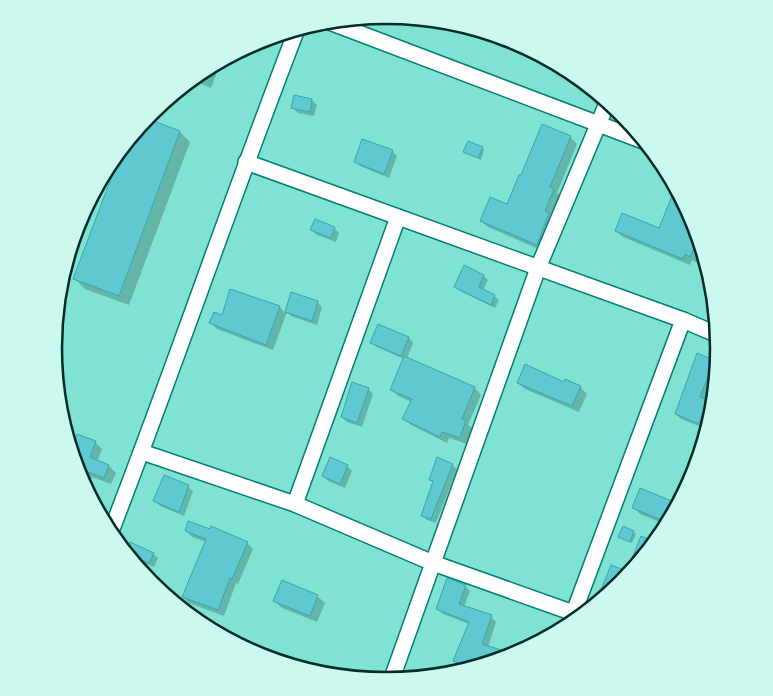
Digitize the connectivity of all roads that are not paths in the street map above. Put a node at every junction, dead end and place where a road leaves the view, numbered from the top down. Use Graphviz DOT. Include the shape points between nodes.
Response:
graph roads {
  1 [pos="343,27"];
  2 [pos="293,38"];
  3 [pos="605,109"];
  4 [pos="599,124"];
  5 [pos="632,137"];
  6 [pos="246,162"];
  7 [pos="398,217"];
  8 [pos="538,268"];
  9 [pos="683,320"];
  10 [pos="710,332"];
  11 [pos="142,452"];
  12 [pos="295,504"];
  13 [pos="114,523"];
  14 [pos="433,563"];
  15 [pos="580,608"];
  16 [pos="574,613"];
  17 [pos="394,672"];
  1 -- 4 [label="street"];
  2 -- 6 [label="street"];
  3 -- 4 [label="street"];
  4 -- 5 [label="street"];
  4 -- 8 [label="street"];
  6 -- 7 [label="street"];
  6 -- 11 [label="street"];
  7 -- 8 [label="street"];
  7 -- 12 [label="street"];
  8 -- 9 [label="street"];
  8 -- 14 [label="street"];
  9 -- 10 [label="street"];
  9 -- 15 [label="street"];
  11 -- 12 [label="street"];
  11 -- 13 [label="street"];
  12 -- 14 [label="street"];
  14 -- 16 [label="street"];
  14 -- 17 [label="street"];
}
